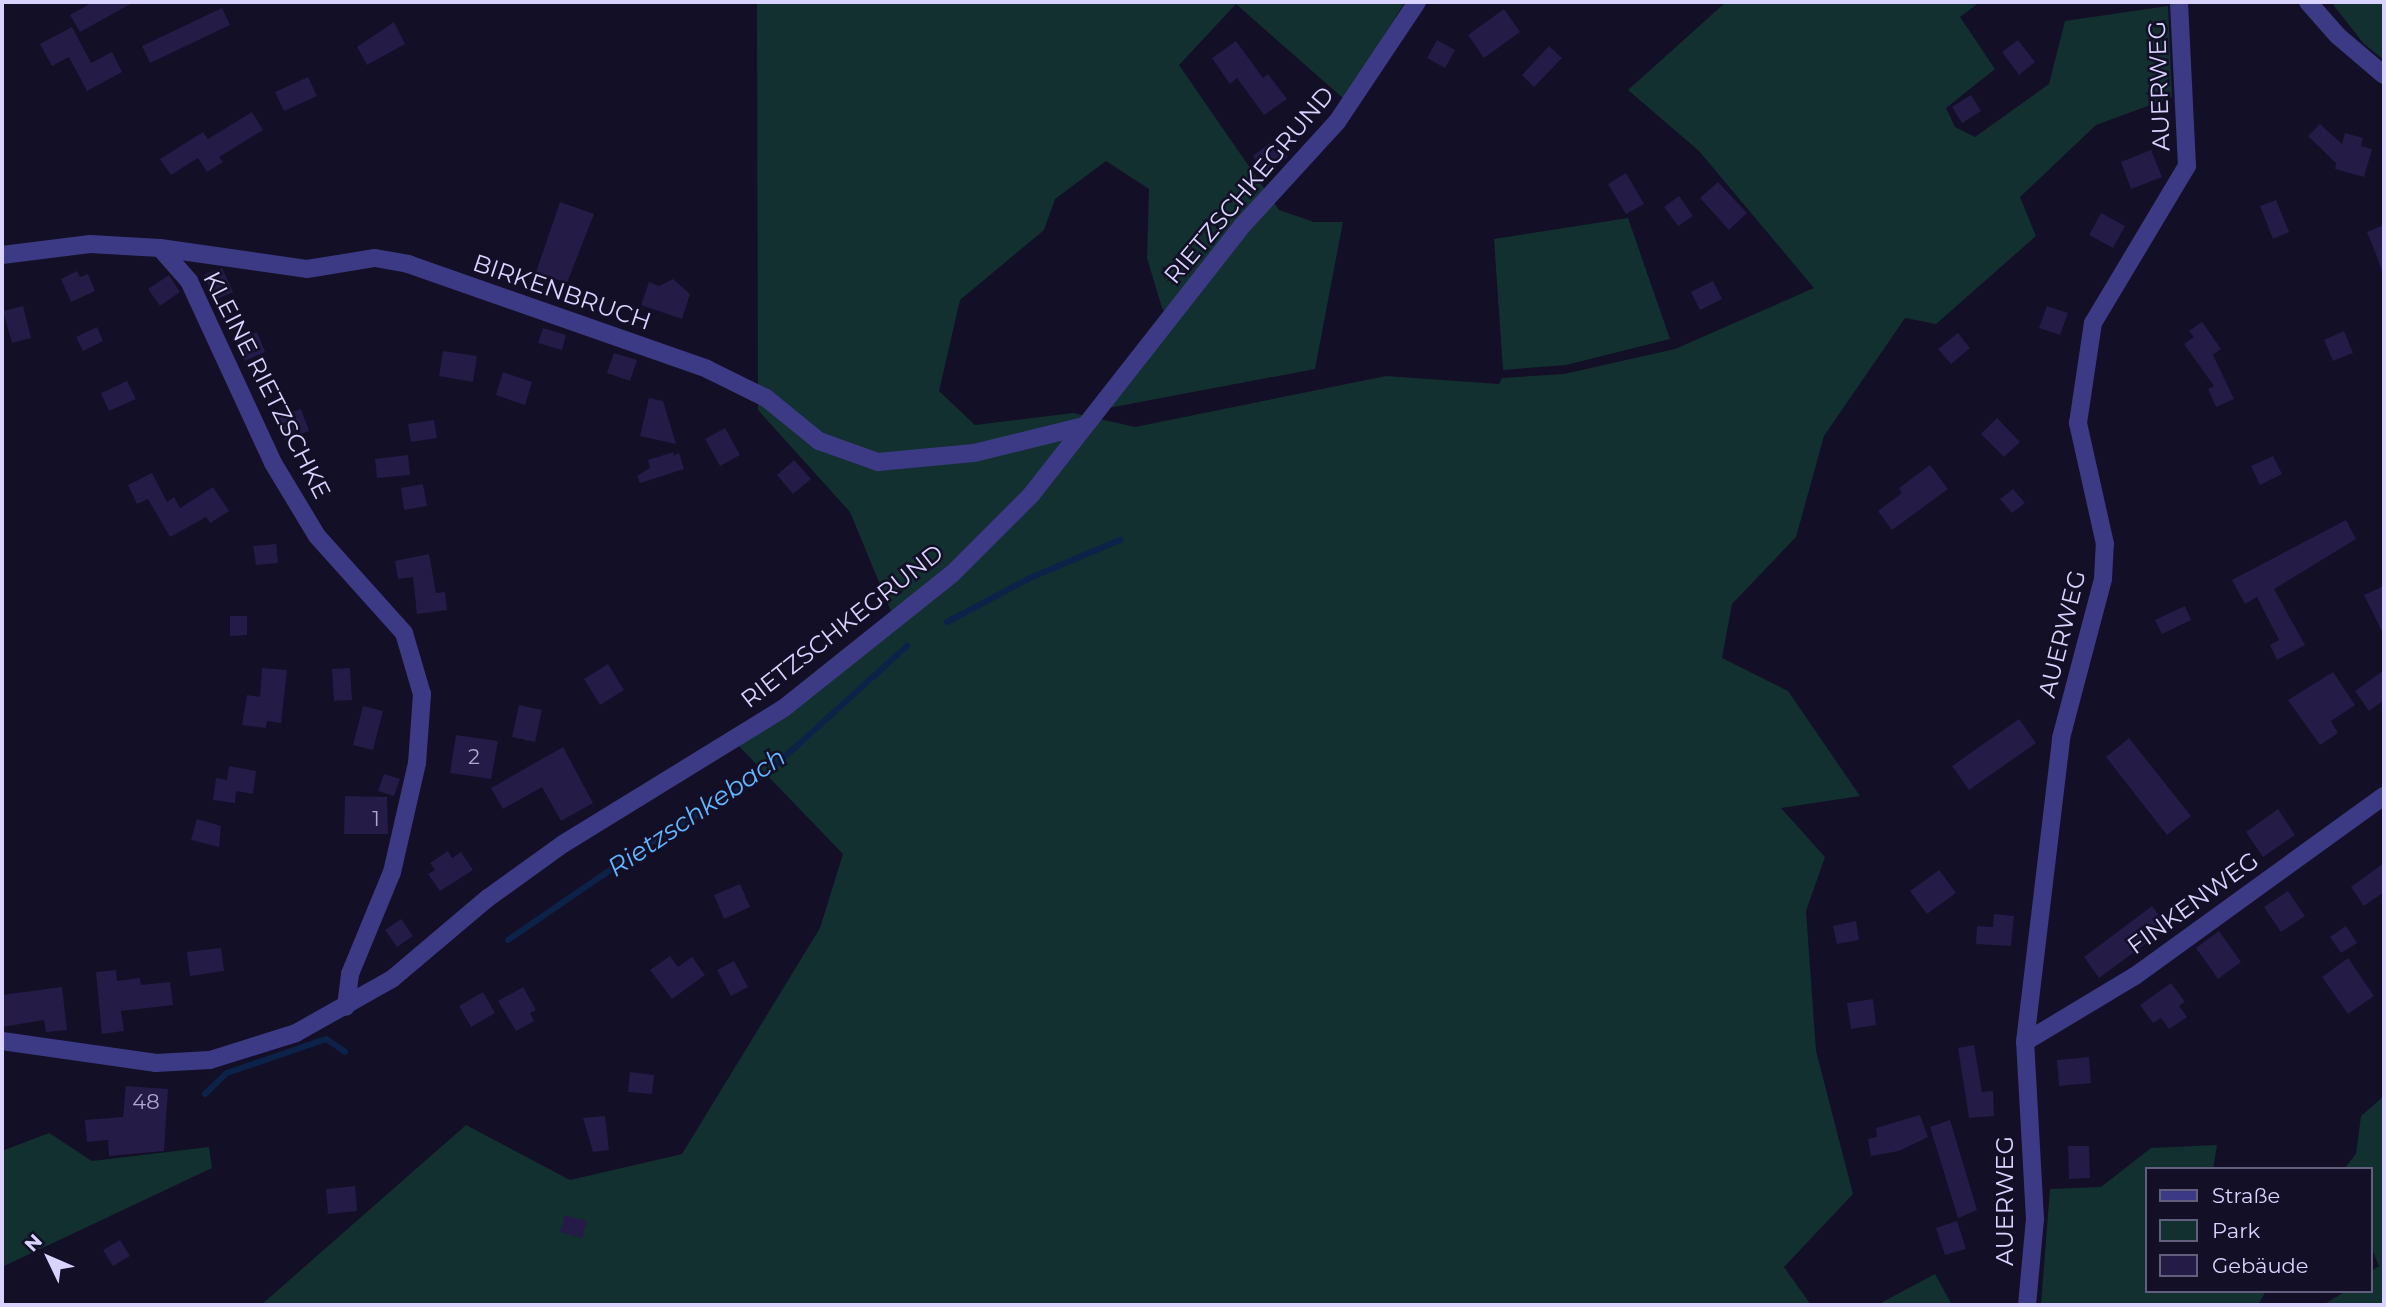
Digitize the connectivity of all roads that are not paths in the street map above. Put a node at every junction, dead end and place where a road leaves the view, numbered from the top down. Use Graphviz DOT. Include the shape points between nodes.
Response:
graph roads {
  1 [pos="1417,2"];
  2 [pos="2179,2"];
  3 [pos="2308,2"];
  4 [pos="2384,75"];
  5 [pos="160,248"];
  6 [pos="2,255"];
  7 [pos="1080,427"];
  8 [pos="2384,796"];
  9 [pos="346,1007"];
  10 [pos="2,1041"];
  11 [pos="2025,1042"];
  12 [pos="2027,1305"];
  1 -- 7 [label="street, RIETZSCHKEGRUND" via="1337,122 1241,227"];
  2 -- 11 [label="street, AUERWEG" via="2187,166 2093,323 2078,422 2102,517 2103,579 2061,738"];
  3 -- 4 [label="street" via="2338,36"];
  5 -- 6 [label="street, BIRKENBRUCH" via="90,244"];
  5 -- 7 [label="street, BIRKENBRUCH" via="307,269 375,258 408,264 707,369 766,398 819,441 878,462 974,453"];
  5 -- 9 [label="street, KLEINE RIETZSCHKE" via="189,281 273,463 317,536 404,633 422,694 417,763 392,872 350,974"];
  7 -- 9 [label="street, RIETZSCHKEGRUND" via="998,532 785,708 563,844 488,898 392,979"];
  8 -- 11 [label="street, FINKENWEG" via="2135,976"];
  9 -- 10 [label="street, RIETZSCHKEGRUND" via="296,1033 210,1060 156,1063"];
  11 -- 12 [label="street, AUERWEG" via="2035,1219"];
}
